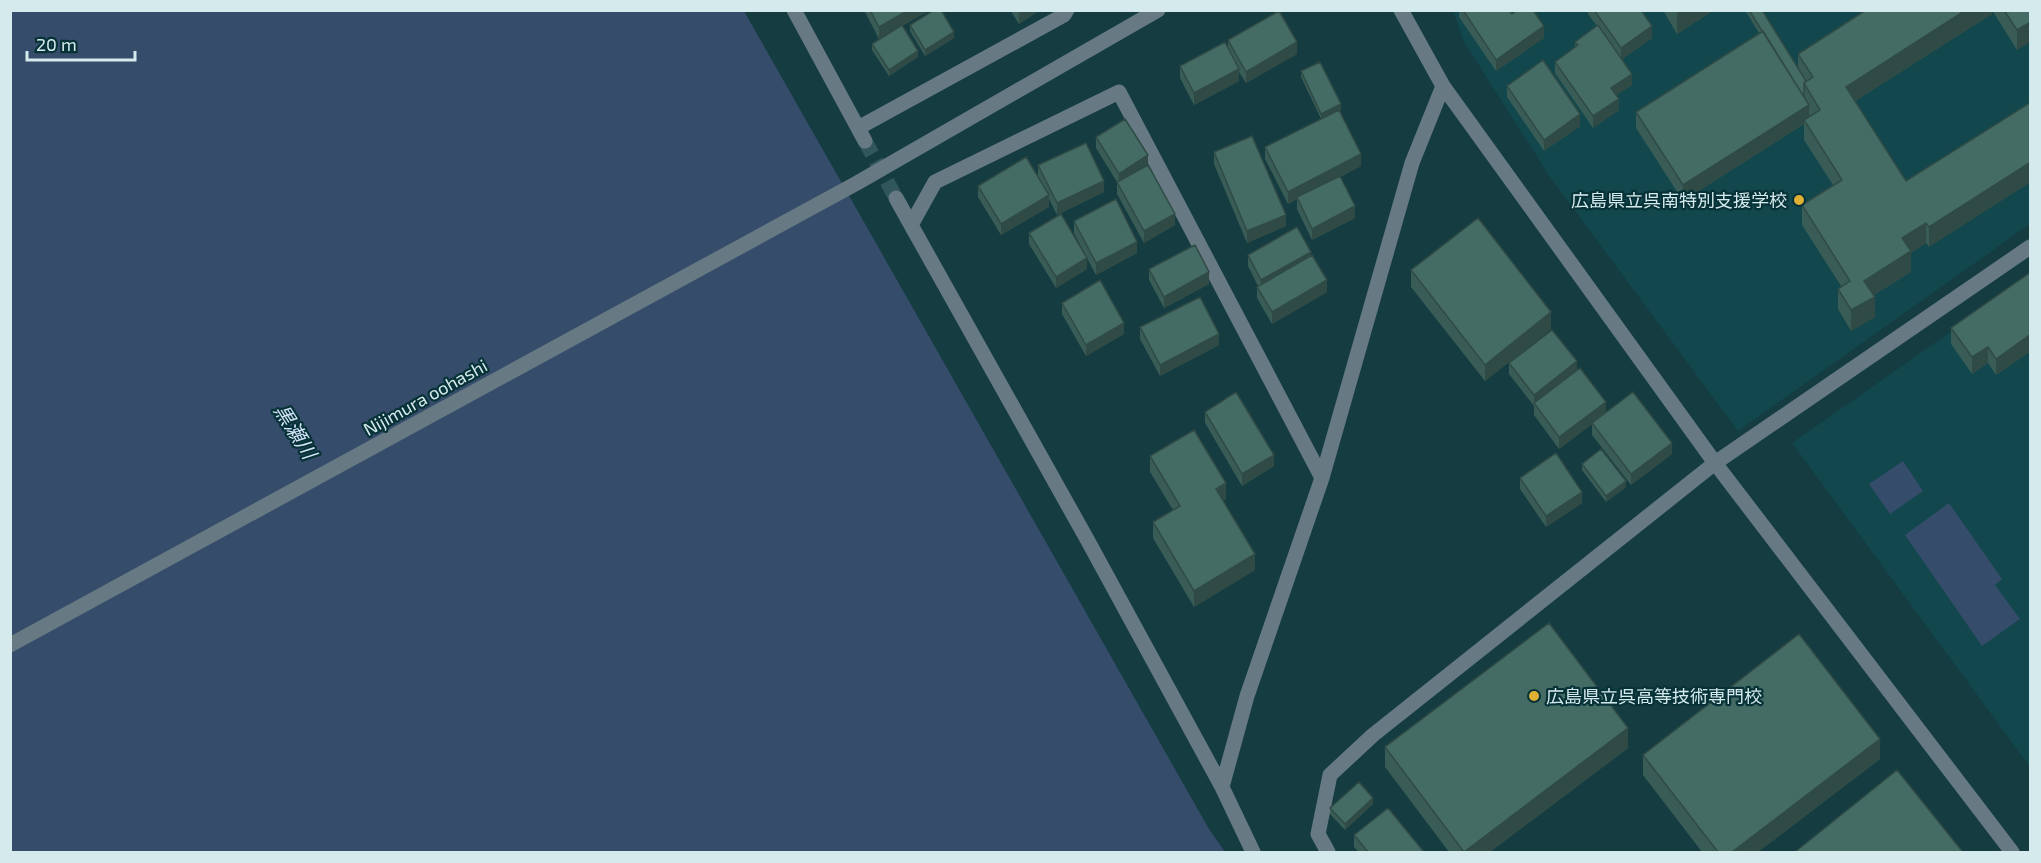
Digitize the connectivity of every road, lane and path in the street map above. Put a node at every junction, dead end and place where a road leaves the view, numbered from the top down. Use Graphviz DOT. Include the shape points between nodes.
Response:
graph roads {
  1 [pos="794,10"];
  2 [pos="1067,10"];
  3 [pos="1158,10"];
  4 [pos="1401,10"];
  5 [pos="1443,86"];
  6 [pos="896,198"];
  7 [pos="911,225"];
  8 [pos="2031,247"];
  9 [pos="1715,463"];
  10 [pos="1322,478"];
  11 [pos="10,645"];
  12 [pos="1222,787"];
  13 [pos="1253,852"];
  14 [pos="1329,852"];
  15 [pos="2012,852"];
  1 -- 2 [label="street" via="862,134"];
  3 -- 11 [label="street, Nijimura oohashi" via="857,183"];
  4 -- 5 [label="street"];
  5 -- 9 [label="street"];
  5 -- 10 [label="street" via="1412,163"];
  6 -- 7 [label="street"];
  7 -- 10 [label="street" via="935,182 1119,92"];
  7 -- 12 [label="street"];
  8 -- 9 [label="street"];
  9 -- 14 [label="street" via="1373,735 1330,775 1318,834"];
  9 -- 15 [label="street"];
  10 -- 12 [label="street" via="1247,696"];
  12 -- 13 [label="street"];
}
